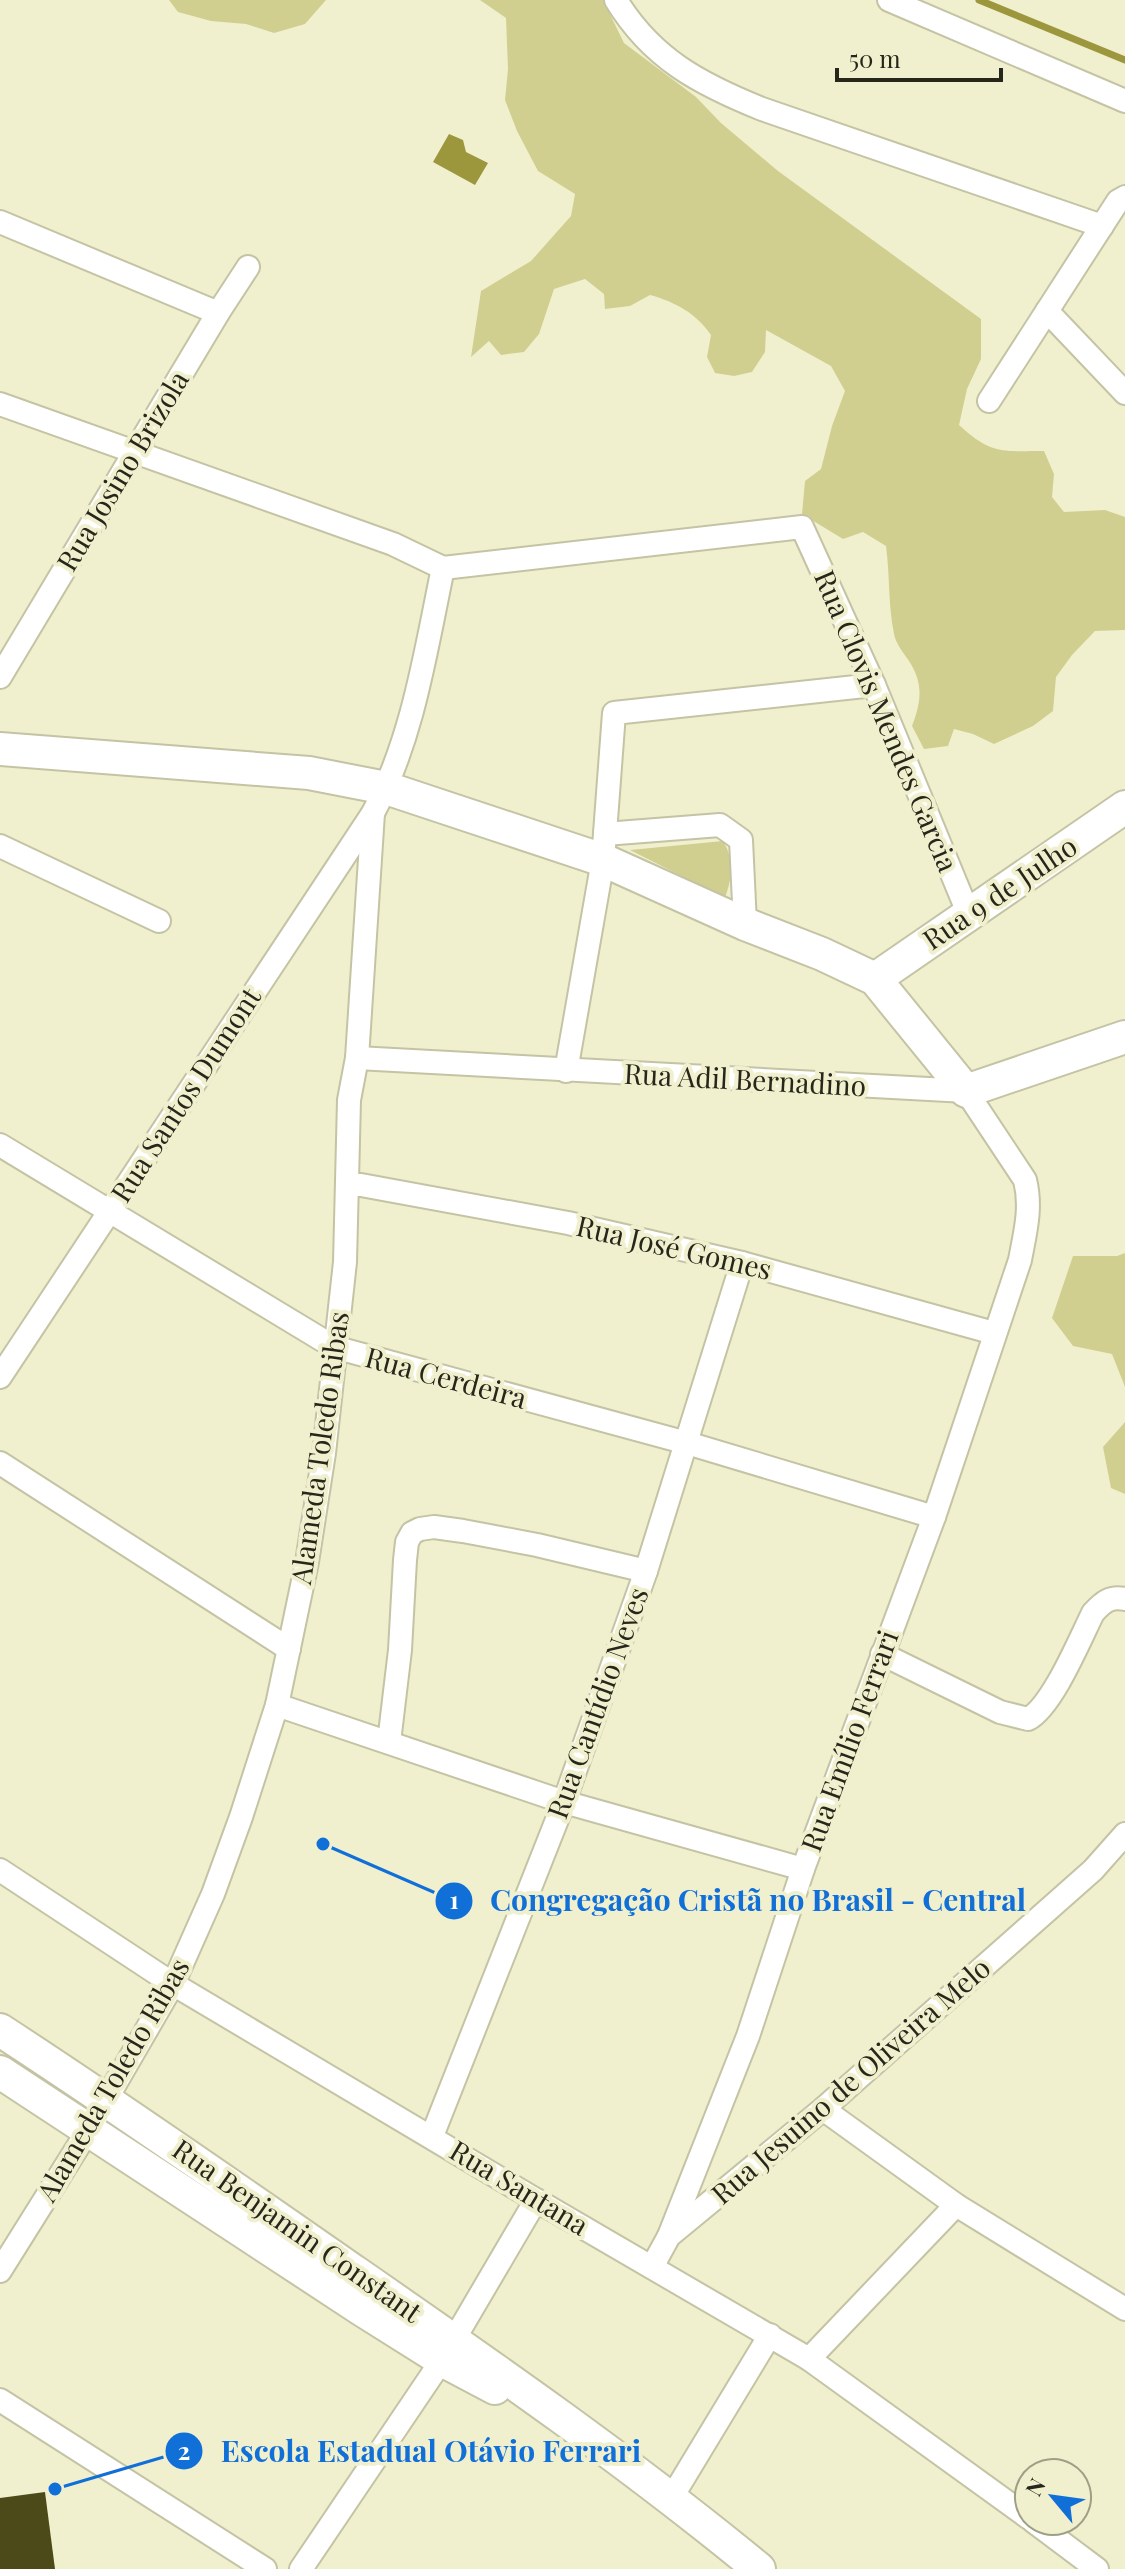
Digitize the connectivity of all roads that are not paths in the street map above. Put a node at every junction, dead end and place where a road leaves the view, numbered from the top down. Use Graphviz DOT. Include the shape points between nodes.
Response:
graph roads {
  1 [pos="616,0"];
  2 [pos="889,0"];
  3 [pos="1125,101"];
  4 [pos="1125,197"];
  5 [pos="0,222"];
  6 [pos="1102,226"];
  7 [pos="248,267"];
  8 [pos="1047,311"];
  9 [pos="218,313"];
  10 [pos="1125,393"];
  11 [pos="989,401"];
  12 [pos="0,404"];
  13 [pos="135,453"];
  14 [pos="443,568"];
  15 [pos="0,677"];
  16 [pos="874,685"];
  17 [pos="0,749"];
  18 [pos="379,801"];
  19 [pos="1125,807"];
  20 [pos="0,846"];
  21 [pos="604,847"];
  22 [pos="969,915"];
  23 [pos="159,921"];
  24 [pos="745,924"];
  25 [pos="875,979"];
  26 [pos="1125,1037"];
  27 [pos="357,1058"];
  28 [pos="566,1071"];
  29 [pos="966,1091"];
  30 [pos="0,1145"];
  31 [pos="349,1185"];
  32 [pos="110,1210"];
  33 [pos="742,1263"];
  34 [pos="994,1333"];
  35 [pos="334,1347"];
  36 [pos="0,1377"];
  37 [pos="687,1443"];
  38 [pos="0,1463"];
  39 [pos="934,1517"];
  40 [pos="646,1571"];
  41 [pos="1125,1599"];
  42 [pos="289,1649"];
  43 [pos="882,1654"];
  44 [pos="277,1705"];
  45 [pos="389,1742"];
  46 [pos="564,1802"];
  47 [pos="1125,1834"];
  48 [pos="803,1869"];
  49 [pos="0,1870"];
  50 [pos="173,1984"];
  51 [pos="0,2030"];
  52 [pos="0,2072"];
  53 [pos="106,2099"];
  54 [pos="823,2109"];
  55 [pos="89,2129"];
  56 [pos="432,2136"];
  57 [pos="536,2200"];
  58 [pos="956,2205"];
  59 [pos="669,2236"];
  60 [pos="652,2267"];
  61 [pos="0,2271"];
  62 [pos="1125,2309"];
  63 [pos="770,2335"];
  64 [pos="448,2350"];
  65 [pos="809,2359"];
  66 [pos="0,2400"];
  67 [pos="672,2497"];
  68 [pos="1013,2507"];
  69 [pos="1054,2537"];
  70 [pos="265,2569"];
  71 [pos="301,2569"];
  72 [pos="759,2569"];
  73 [pos="1097,2569"];
  1 -- 6 [label="street" via="644,38 710,88"];
  2 -- 3 [label="street"];
  4 -- 6 [label="street"];
  5 -- 9 [label="street"];
  6 -- 8 [label="street"];
  7 -- 9 [label="street, Rua Josino Brizola"];
  8 -- 10 [label="street"];
  8 -- 11 [label="street"];
  9 -- 13 [label="street, Rua Josino Brizola"];
  12 -- 13 [label="street"];
  13 -- 14 [label="street" via="393,544"];
  13 -- 15 [label="street, Rua Josino Brizola"];
  14 -- 16 [label="street, Rua Clovis Mendes Garcia" via="802,527"];
  14 -- 18 [label="street, Alameda Toledo Ribas" via="411,710"];
  16 -- 21 [label="street" via="614,713"];
  16 -- 22 [label="street, Rua Clovis Mendes Garcia"];
  17 -- 18 [label="main road" via="309,773"];
  18 -- 21 [label="main road"];
  18 -- 27 [label="street, Alameda Toledo Ribas"];
  18 -- 32 [label="street, Rua Santos Dumont"];
  19 -- 22 [label="main road, Rua 9 de Julho"];
  20 -- 23 [label="street"];
  21 -- 24 [label="main road"];
  21 -- 24 [label="street" via="720,825 741,840"];
  21 -- 28 [label="street"];
  22 -- 25 [label="main road, Rua 9 de Julho"];
  24 -- 25 [label="main road"];
  25 -- 29 [label="main road"];
  26 -- 29 [label="main road, Rua Adil Bernadino"];
  27 -- 28 [label="street, Rua Adil Bernadino"];
  27 -- 31 [label="street, Alameda Toledo Ribas" via="349,1100"];
  28 -- 29 [label="street, Rua Adil Bernadino"];
  29 -- 34 [label="street, Rua Emílio Ferrari" via="1025,1180 1029,1196 1020,1260"];
  30 -- 32 [label="street, Rua Cerdeira"];
  31 -- 33 [label="street, Rua José Gomes" via="568,1223"];
  31 -- 35 [label="street, Alameda Toledo Ribas"];
  32 -- 35 [label="street, Rua Cerdeira"];
  32 -- 36 [label="street, Rua Santos Dumont"];
  33 -- 34 [label="street, Rua José Gomes"];
  33 -- 37 [label="street, Rua Cantídio Neves"];
  34 -- 39 [label="street, Rua Emílio Ferrari"];
  35 -- 37 [label="street, Rua Cerdeira"];
  35 -- 42 [label="street, Alameda Toledo Ribas" via="324,1453"];
  37 -- 39 [label="street, Rua Cerdeira"];
  37 -- 40 [label="street, Rua Cantídio Neves"];
  38 -- 42 [label="street"];
  39 -- 43 [label="street, Rua Emílio Ferrari"];
  40 -- 45 [label="street" via="463,1531 434,1527 412,1533 405,1560"];
  40 -- 46 [label="street, Rua Cantídio Neves"];
  41 -- 43 [label="street" via="1102,1602 1093,1613 1048,1700 1028,1719 1000,1712"];
  42 -- 44 [label="street, Alameda Toledo Ribas"];
  43 -- 48 [label="street, Rua Emílio Ferrari"];
  44 -- 45 [label="street"];
  44 -- 50 [label="street, Alameda Toledo Ribas" via="213,1894"];
  45 -- 46 [label="street"];
  46 -- 48 [label="street"];
  46 -- 56 [label="street, Rua Cantídio Neves"];
  47 -- 54 [label="street, Rua Jesuino de Oliveira Melo" via="1093,1870"];
  48 -- 59 [label="street, Rua Emílio Ferrari" via="748,2036"];
  49 -- 50 [label="street, Rua Santana"];
  50 -- 53 [label="street, Alameda Toledo Ribas"];
  50 -- 56 [label="street, Rua Santana"];
  51 -- 53 [label="main road, Rua Benjamin Constant"];
  52 -- 55 [label="main road, Rua Benjamin Constant"];
  53 -- 55 [label="street, Alameda Toledo Ribas"];
  53 -- 64 [label="main road, Rua Benjamin Constant"];
  54 -- 58 [label="street"];
  54 -- 59 [label="street, Rua Jesuino de Oliveira Melo"];
  55 -- 61 [label="street, Alameda Toledo Ribas"];
  55 -- 64 [label="main road, Rua Benjamin Constant"];
  56 -- 57 [label="street, Rua Santana"];
  57 -- 60 [label="street, Rua Santana"];
  57 -- 64 [label="street"];
  58 -- 62 [label="street"];
  58 -- 65 [label="street"];
  59 -- 60 [label="street, Rua Jesuino de Oliveira Melo"];
  60 -- 63 [label="street, Rua Santana"];
  63 -- 65 [label="street, Rua Santana"];
  63 -- 67 [label="street"];
  64 -- 67 [label="main road, Rua Benjamin Constant" via="590,2437"];
  64 -- 71 [label="street"];
  65 -- 68 [label="street, Rua Santana"];
  66 -- 70 [label="street"];
  67 -- 72 [label="main road, Rua Benjamin Constant"];
  69 -- 73 [label="street, Rua Santana"];
}
